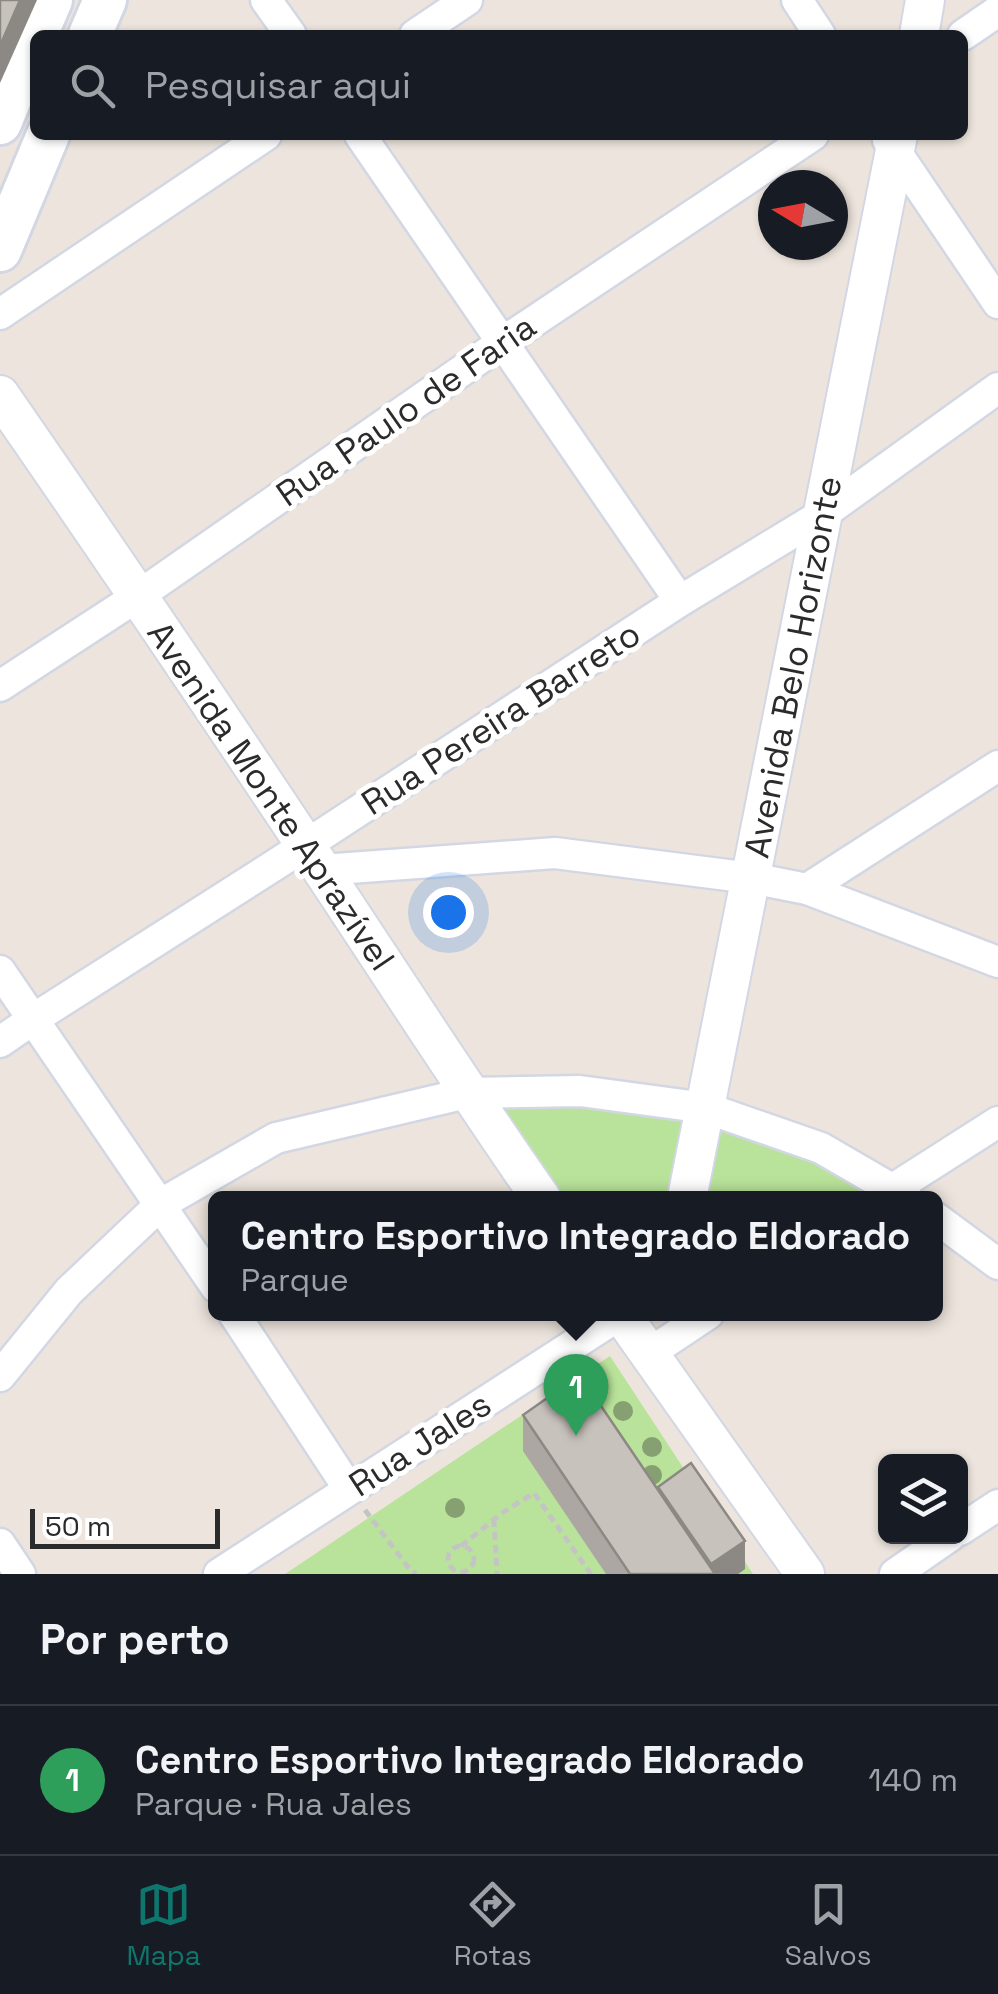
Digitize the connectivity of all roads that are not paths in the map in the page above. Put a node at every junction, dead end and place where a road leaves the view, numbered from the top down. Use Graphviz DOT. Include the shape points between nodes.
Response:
graph roads {
  1 [pos="51,0"];
  2 [pos="105,0"];
  3 [pos="266,0"];
  4 [pos="467,0"];
  5 [pos="797,0"];
  6 [pos="926,0"];
  7 [pos="998,12"];
  8 [pos="38,30"];
  9 [pos="92,30"];
  10 [pos="287,30"];
  11 [pos="422,30"];
  12 [pos="817,30"];
  13 [pos="920,30"];
  14 [pos="968,32"];
  15 [pos="30,50"];
  16 [pos="0,122"];
  17 [pos="46,140"];
  18 [pos="259,140"];
  19 [pos="363,140"];
  20 [pos="806,140"];
  21 [pos="893,140"];
  22 [pos="0,250"];
  23 [pos="998,303"];
  24 [pos="0,314"];
  25 [pos="503,342"];
  26 [pos="998,388"];
  27 [pos="0,394"];
  28 [pos="823,514"];
  29 [pos="138,596"];
  30 [pos="680,601"];
  31 [pos="0,686"];
  32 [pos="998,766"];
  33 [pos="314,858"];
  34 [pos="751,878"];
  35 [pos="807,890"];
  36 [pos="998,962"];
  37 [pos="0,971"];
  38 [pos="32,1020"];
  39 [pos="0,1042"];
  40 [pos="467,1093"];
  41 [pos="706,1108"];
  42 [pos="998,1122"];
  43 [pos="536,1191"];
  44 [pos="688,1191"];
  45 [pos="887,1191"];
  46 [pos="899,1191"];
  47 [pos="161,1204"];
  48 [pos="943,1223"];
  49 [pos="998,1264"];
  50 [pos="208,1275"];
  51 [pos="239,1321"];
  52 [pos="611,1321"];
  53 [pos="627,1321"];
  54 [pos="698,1321"];
  55 [pos="648,1354"];
  56 [pos="0,1376"];
  57 [pos="349,1489"];
  58 [pos="998,1505"];
  59 [pos="968,1525"];
  60 [pos="0,1544"];
  61 [pos="938,1544"];
  62 [pos="20,1574"];
  63 [pos="220,1574"];
  64 [pos="805,1574"];
  65 [pos="894,1574"];
  1 -- 8 [label="main road"];
  2 -- 9 [label="main road"];
  3 -- 10 [label="street"];
  4 -- 11 [label="street"];
  5 -- 12 [label="street"];
  6 -- 13 [label="street"];
  7 -- 14 [label="street"];
  15 -- 16 [label="main road"];
  17 -- 22 [label="main road"];
  18 -- 24 [label="street"];
  19 -- 25 [label="street"];
  20 -- 25 [label="street, Rua Paulo de Faria"];
  21 -- 23 [label="street"];
  21 -- 28 [label="street, Avenida Belo Horizonte"];
  25 -- 29 [label="street, Rua Paulo de Faria"];
  25 -- 30 [label="street"];
  26 -- 28 [label="street, Rua Pereira Barreto"];
  27 -- 29 [label="street, Avenida Monte Aprazível"];
  28 -- 30 [label="street, Rua Pereira Barreto"];
  28 -- 34 [label="street, Avenida Belo Horizonte"];
  29 -- 31 [label="street, Rua Paulo de Faria"];
  29 -- 33 [label="street, Avenida Monte Aprazível"];
  30 -- 33 [label="street, Rua Pereira Barreto"];
  32 -- 35 [label="street"];
  33 -- 34 [label="street" via="554,853"];
  33 -- 38 [label="street, Rua Pereira Barreto"];
  33 -- 40 [label="street, Avenida Monte Aprazível"];
  34 -- 35 [label="street"];
  34 -- 41 [label="street, Avenida Belo Horizonte"];
  35 -- 36 [label="street"];
  37 -- 38 [label="street"];
  38 -- 39 [label="street, Rua Pereira Barreto"];
  38 -- 47 [label="street"];
  40 -- 41 [label="street" via="580,1091"];
  40 -- 43 [label="street, Avenida Monte Aprazível"];
  40 -- 47 [label="street" via="276,1138"];
  41 -- 44 [label="street, Avenida Belo Horizonte"];
  41 -- 45 [label="street" via="821,1148"];
  42 -- 46 [label="street"];
  47 -- 50 [label="street"];
  47 -- 56 [label="street" via="69,1291"];
  48 -- 49 [label="street"];
  51 -- 57 [label="street"];
  52 -- 57 [label="street, Rua Jales"];
  53 -- 55 [label="street"];
  54 -- 55 [label="street"];
  55 -- 64 [label="street"];
  57 -- 63 [label="street, Rua Jales"];
  58 -- 59 [label="street"];
  60 -- 62 [label="street"];
  61 -- 65 [label="street"];
}
